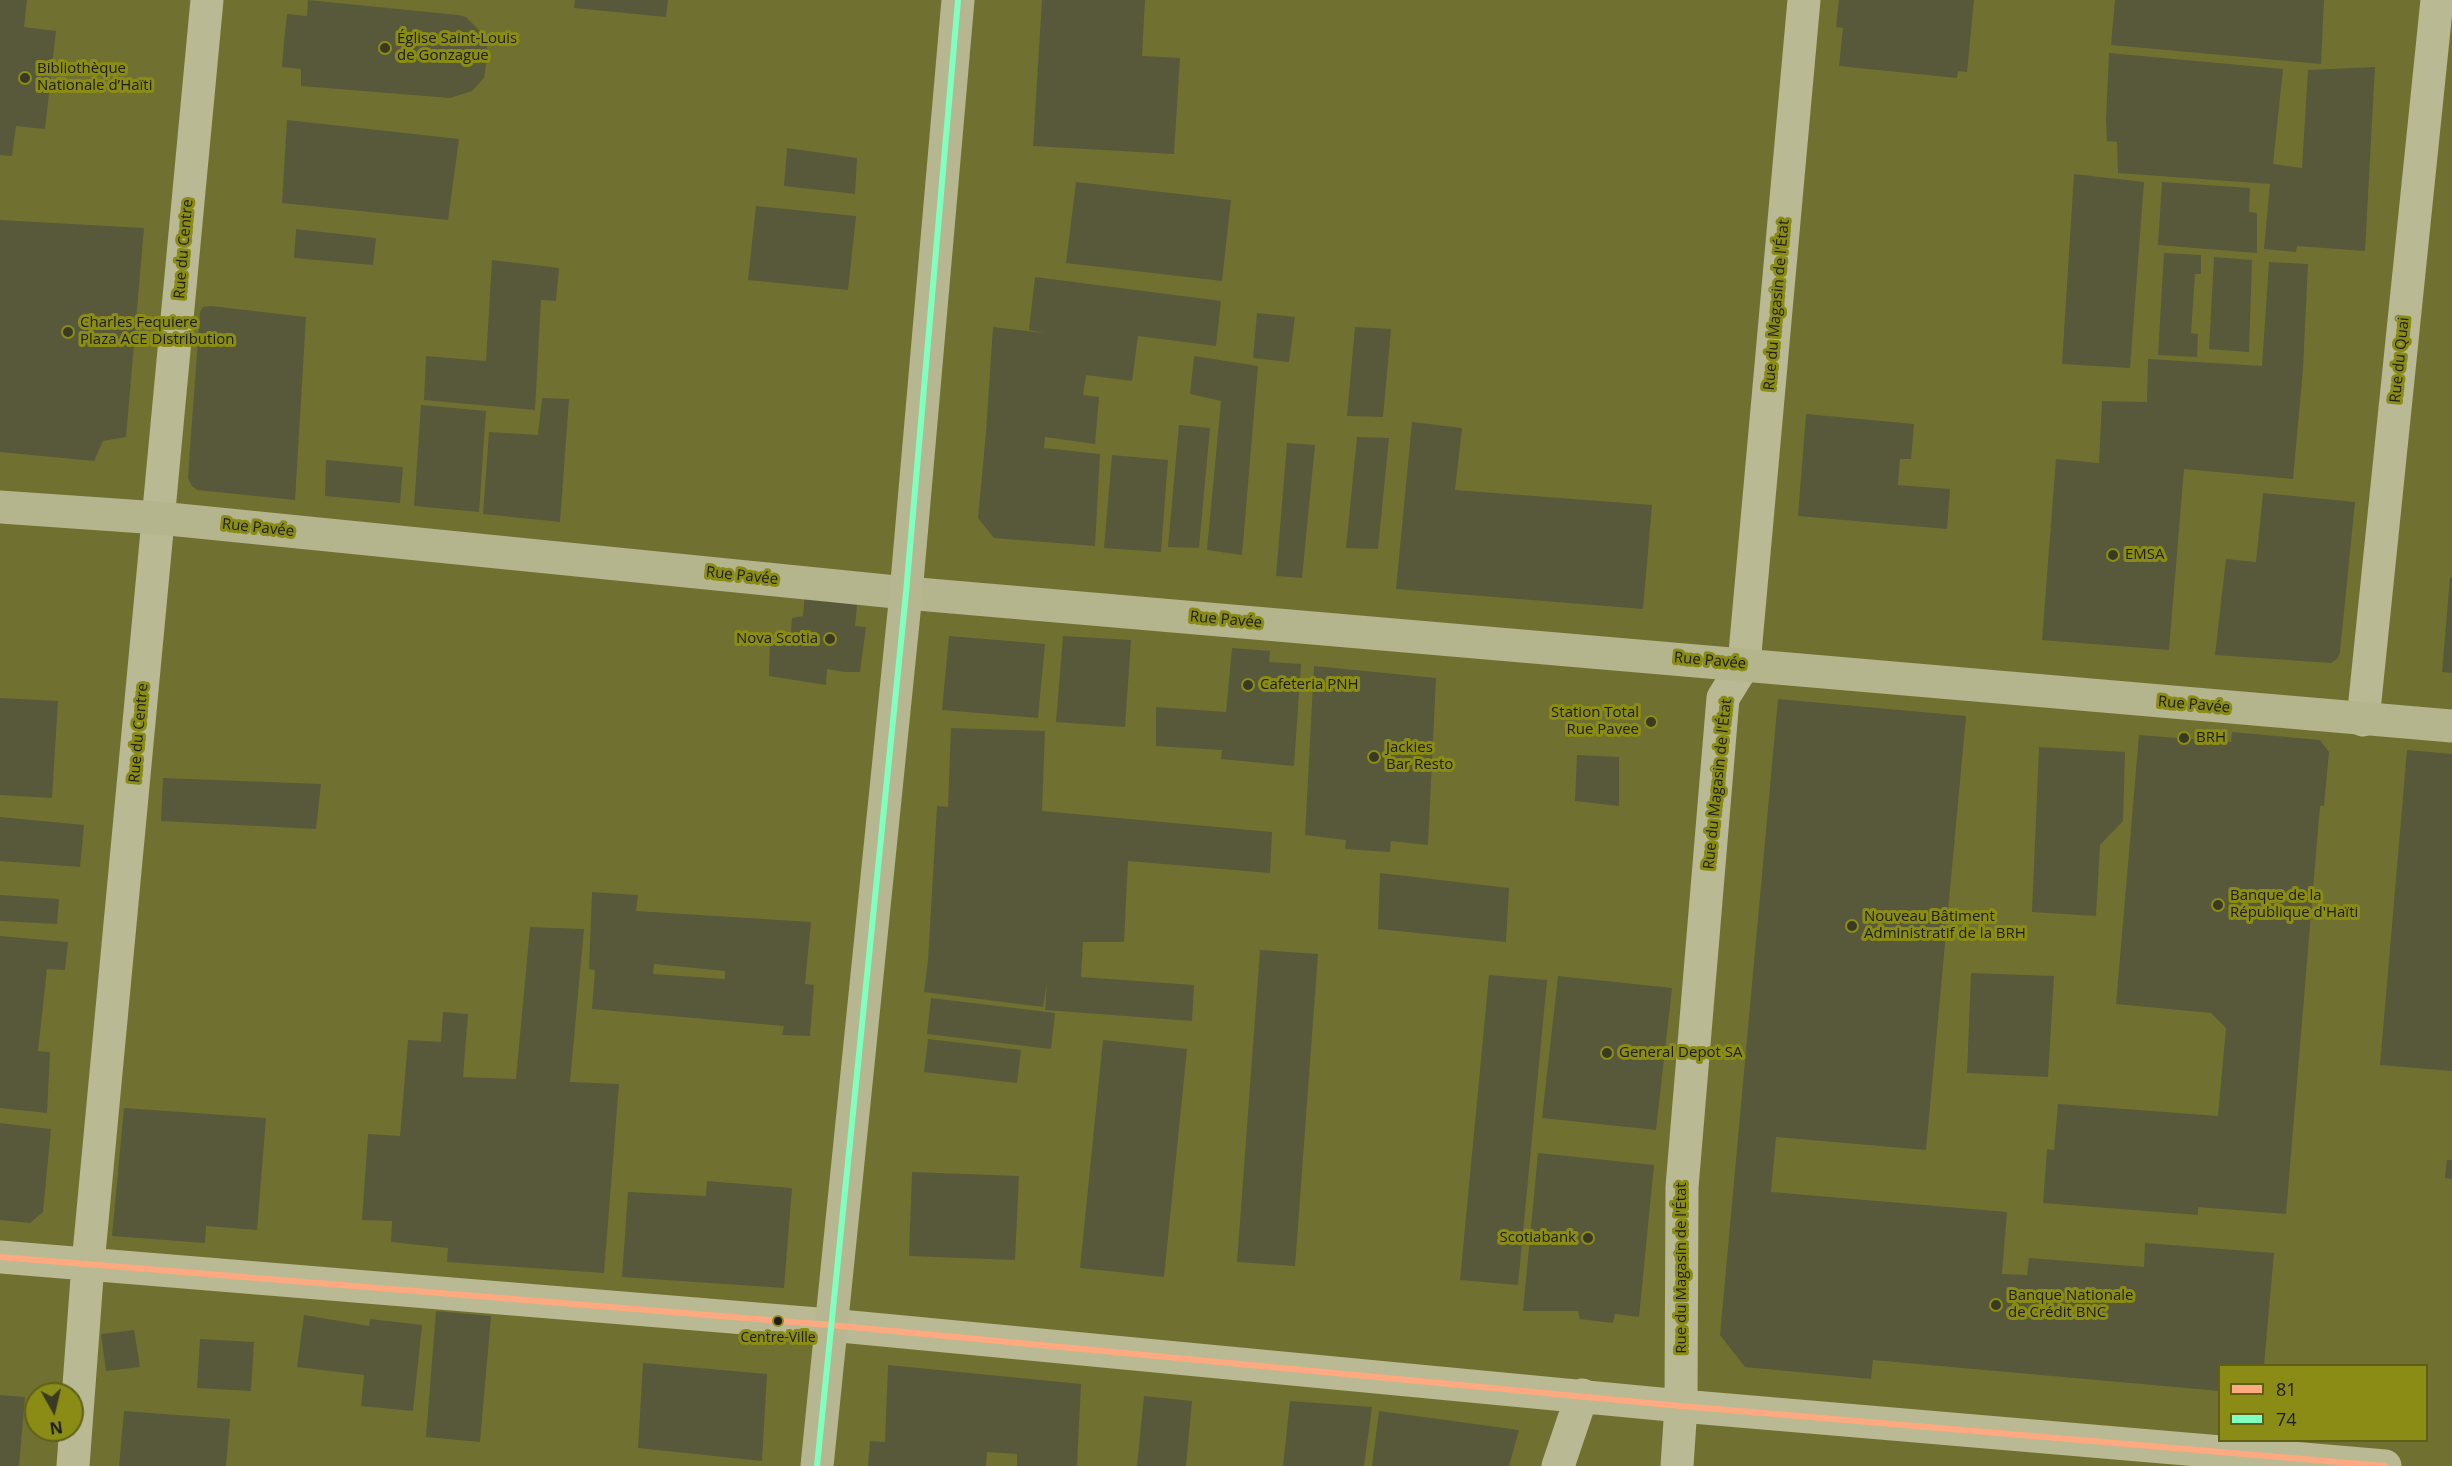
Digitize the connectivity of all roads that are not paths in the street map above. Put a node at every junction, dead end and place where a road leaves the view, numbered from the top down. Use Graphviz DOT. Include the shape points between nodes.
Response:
graph roads {
  1 [pos="207,0"];
  2 [pos="958,0"];
  3 [pos="1804,0"];
  4 [pos="2438,0"];
  5 [pos="0,507"];
  6 [pos="159,518"];
  7 [pos="906,593"];
  8 [pos="1744,664"];
  9 [pos="2363,720"];
  10 [pos="2452,726"];
  11 [pos="0,1257"];
  12 [pos="88,1264"];
  13 [pos="830,1325"];
  14 [pos="1582,1395"];
  15 [pos="1681,1406"];
  16 [pos="2312,1463"];
  17 [pos="74,1466"];
  18 [pos="817,1466"];
  19 [pos="1558,1466"];
  20 [pos="1677,1466"];
  21 [pos="2385,1466"];
  1 -- 6 [label="street, Rue du Centre"];
  2 -- 7 [label="main road"];
  3 -- 8 [label="street, Rue du Magasin de l'État"];
  4 -- 9 [label="street, Rue du Quai"];
  5 -- 6 [label="main road, Rue Pavée"];
  6 -- 7 [label="main road, Rue Pavée"];
  6 -- 12 [label="street, Rue du Centre"];
  7 -- 8 [label="main road, Rue Pavée"];
  7 -- 13 [label="main road"];
  8 -- 9 [label="main road, Rue Pavée"];
  8 -- 15 [label="street, Rue du Magasin de l'État" via="1724,698 1685,1151"];
  9 -- 10 [label="main road, Rue Pavée"];
  11 -- 12 [label="street"];
  12 -- 13 [label="street"];
  12 -- 17 [label="street, Rue du Centre"];
  13 -- 14 [label="street"];
  13 -- 18 [label="main road"];
  14 -- 15 [label="street"];
  14 -- 19 [label="street"];
  15 -- 16 [label="street"];
  15 -- 20 [label="street, Rue du Magasin de l'État"];
  16 -- 21 [label="street"];
}
